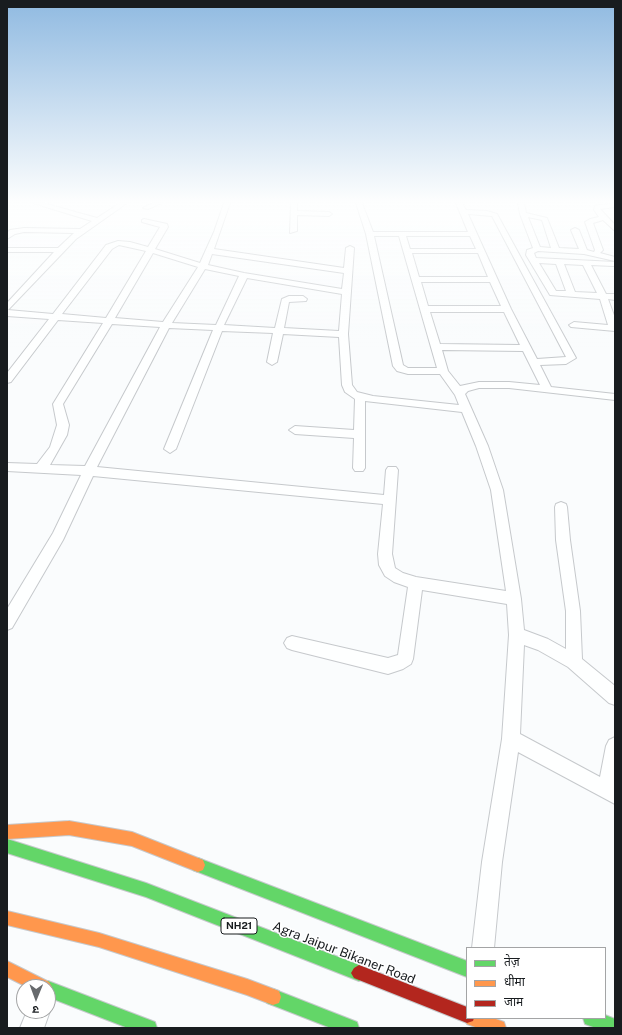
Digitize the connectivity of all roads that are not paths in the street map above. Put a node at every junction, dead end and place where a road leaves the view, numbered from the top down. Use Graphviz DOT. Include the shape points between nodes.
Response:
graph roads {
  1 [pos="59,251"];
  2 [pos="106,251"];
  3 [pos="150,251"];
  4 [pos="155,251"];
  5 [pos="210,251"];
  6 [pos="212,251"];
  7 [pos="350,251"];
  8 [pos="374,251"];
  9 [pos="407,251"];
  10 [pos="482,251"];
  11 [pos="514,251"];
  12 [pos="532,251"];
  13 [pos="574,251"];
  14 [pos="599,251"];
  15 [pos="584,252"];
  16 [pos="596,254"];
  17 [pos="533,260"];
  18 [pos="615,260"];
  19 [pos="559,261"];
  20 [pos="586,263"];
  21 [pos="615,264"];
  22 [pos="203,266"];
  23 [pos="348,271"];
  24 [pos="244,274"];
  25 [pos="494,279"];
  26 [pos="415,280"];
  27 [pos="347,292"];
  28 [pos="572,295"];
  29 [pos="603,296"];
  30 [pos="615,297"];
  31 [pos="303,299"];
  32 [pos="424,309"];
  33 [pos="507,309"];
  34 [pos="9,314"];
  35 [pos="55,317"];
  36 [pos="109,321"];
  37 [pos="166,325"];
  38 [pos="574,326"];
  39 [pos="219,327"];
  40 [pos="614,328"];
  41 [pos="279,330"];
  42 [pos="343,334"];
  43 [pos="434,347"];
  44 [pos="527,348"];
  45 [pos="272,362"];
  46 [pos="534,362"];
  47 [pos="443,371"];
  48 [pos="7,380"];
  49 [pos="547,388"];
  50 [pos="460,394"];
  51 [pos="360,397"];
  52 [pos="615,397"];
  53 [pos="465,409"];
  54 [pos="295,430"];
  55 [pos="359,434"];
  56 [pos="170,449"];
  57 [pos="7,467"];
  58 [pos="41,468"];
  59 [pos="359,468"];
  60 [pos="392,470"];
  61 [pos="89,471"];
  62 [pos="390,500"];
  63 [pos="561,507"];
  64 [pos="416,583"];
  65 [pos="514,599"];
  66 [pos="7,623"];
  67 [pos="517,635"];
  68 [pos="292,643"];
  69 [pos="574,662"];
  70 [pos="615,696"];
  71 [pos="511,739"];
  72 [pos="615,746"];
  73 [pos="611,792"];
  74 [pos="7,832"];
  75 [pos="7,846"];
  76 [pos="7,918"];
  77 [pos="483,947"];
  78 [pos="7,969"];
  79 [pos="466,969"];
  80 [pos="28,979"];
  81 [pos="56,992"];
  82 [pos="466,1016"];
  83 [pos="476,1019"];
  84 [pos="594,1019"];
  85 [pos="615,1027"];
  86 [pos="148,1028"];
  87 [pos="351,1028"];
  88 [pos="498,1028"];
  1 -- 34 [label="street"];
  2 -- 35 [label="street"];
  3 -- 36 [label="street"];
  4 -- 22 [label="street"];
  5 -- 22 [label="street"];
  6 -- 23 [label="street"];
  7 -- 23 [label="street"];
  8 -- 47 [label="street" via="398,366 408,371"];
  9 -- 26 [label="street"];
  10 -- 25 [label="street"];
  11 -- 46 [label="street" via="571,358 566,361"];
  12 -- 17 [label="street" via="530,252"];
  13 -- 15 [label="street"];
  14 -- 16 [label="street"];
  15 -- 16 [label="street"];
  16 -- 18 [label="street"];
  17 -- 19 [label="street"];
  17 -- 28 [label="street" via="553,293"];
  19 -- 20 [label="street"];
  19 -- 28 [label="street"];
  20 -- 21 [label="street"];
  20 -- 29 [label="street"];
  22 -- 24 [label="street"];
  22 -- 37 [label="street"];
  23 -- 27 [label="street"];
  24 -- 27 [label="street"];
  24 -- 39 [label="street"];
  25 -- 26 [label="street"];
  25 -- 33 [label="street"];
  26 -- 32 [label="street"];
  27 -- 42 [label="street"];
  28 -- 29 [label="street"];
  29 -- 30 [label="street"];
  29 -- 40 [label="street"];
  31 -- 41 [label="street" via="289,299 285,302"];
  32 -- 33 [label="street"];
  32 -- 43 [label="street"];
  33 -- 44 [label="street"];
  34 -- 35 [label="street"];
  35 -- 36 [label="street"];
  35 -- 48 [label="street"];
  36 -- 37 [label="street"];
  36 -- 58 [label="street" via="58,404 63,425 61,435"];
  37 -- 39 [label="street"];
  37 -- 61 [label="street"];
  38 -- 40 [label="street"];
  39 -- 41 [label="street"];
  39 -- 56 [label="street"];
  41 -- 42 [label="street"];
  41 -- 45 [label="street"];
  42 -- 51 [label="street" via="347,385 353,394"];
  43 -- 44 [label="street"];
  43 -- 47 [label="street"];
  44 -- 46 [label="street"];
  46 -- 49 [label="street"];
  47 -- 50 [label="street"];
  49 -- 50 [label="street" via="479,385 464,388"];
  49 -- 52 [label="street"];
  50 -- 53 [label="street"];
  51 -- 53 [label="street"];
  51 -- 55 [label="street"];
  53 -- 65 [label="street" via="482,446 497,490"];
  54 -- 55 [label="street"];
  55 -- 59 [label="street"];
  57 -- 58 [label="street"];
  58 -- 61 [label="street"];
  60 -- 62 [label="street"];
  61 -- 62 [label="street"];
  61 -- 66 [label="street" via="58,536"];
  62 -- 64 [label="street" via="386,565 390,572 399,578"];
  63 -- 69 [label="street" via="573,611"];
  64 -- 65 [label="street"];
  64 -- 68 [label="street" via="405,659 397,664 388,666"];
  65 -- 67 [label="street"];
  67 -- 69 [label="street" via="543,644"];
  67 -- 71 [label="street"];
  69 -- 70 [label="street"];
  71 -- 73 [label="street"];
  71 -- 77 [label="street" via="492,862"];
  72 -- 73 [label="street"];
  74 -- 79 [label="main road" via="69,828 132,839"];
  75 -- 82 [label="main road, Agra Jaipur Bikaner Road / NH21" via="146,890"];
  76 -- 87 [label="main road" via="99,940 247,987"];
  78 -- 80 [label="main road"];
  81 -- 86 [label="main road"];
  83 -- 88 [label="main road"];
  84 -- 85 [label="main road"];
}
